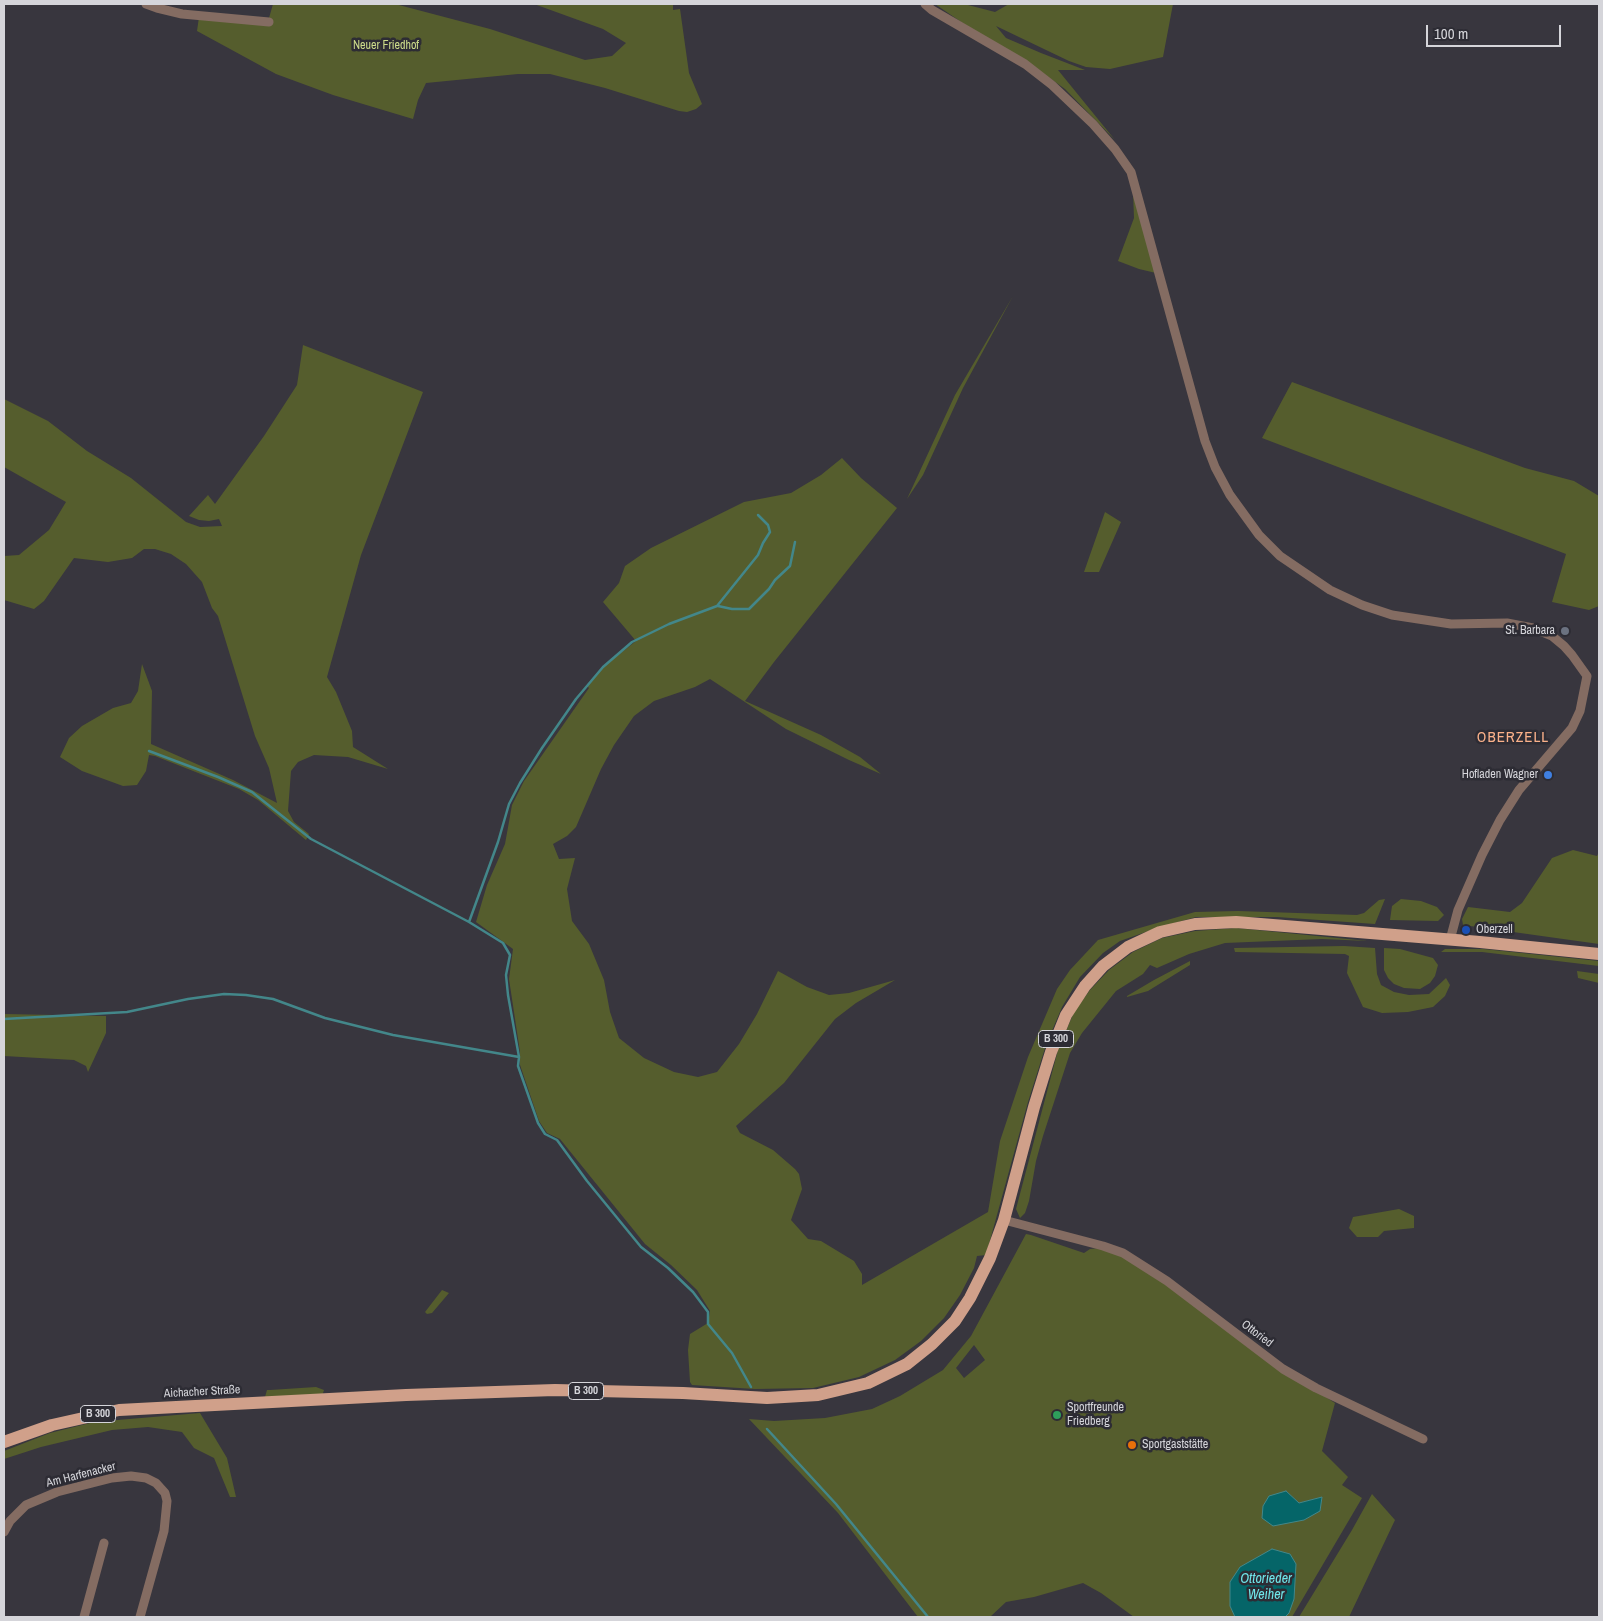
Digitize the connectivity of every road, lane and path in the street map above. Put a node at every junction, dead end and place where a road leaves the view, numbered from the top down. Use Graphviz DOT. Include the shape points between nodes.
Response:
graph roads {
  1 [pos="146,4"];
  2 [pos="925,4"];
  3 [pos="269,22"];
  4 [pos="1450,940"];
  5 [pos="1599,954"];
  6 [pos="1004,1220"];
  7 [pos="1423,1439"];
  8 [pos="4,1442"];
  9 [pos="4,1532"];
  10 [pos="104,1543"];
  11 [pos="84,1617"];
  12 [pos="140,1617"];
  1 -- 3 [label="street" via="182,14"];
  2 -- 4 [label="street" via="1025,64 1052,84 1093,124 1131,172 1204,441 1230,495 1259,535 1280,556 1330,590 1362,605 1392,615 1451,624 1507,623 1533,628 1552,636 1564,646 1587,676 1580,711 1572,728 1519,790 1482,854 1458,910"];
  4 -- 5 [label="main road, B 300"];
  4 -- 6 [label="main road, B 300" via="1236,922 1194,924 1160,932 1128,947 1091,979 1066,1015 1034,1106"];
  6 -- 7 [label="street, Ottoried" via="1123,1253 1283,1369"];
  6 -- 8 [label="main road, Aichacher Straße / B 300" via="980,1281 955,1321 932,1344 907,1364 868,1383 818,1395 767,1398 555,1390 120,1410 52,1425"];
  9 -- 12 [label="street, Am Harfenacker" via="10,1521 26,1506 57,1492 131,1476 156,1483 168,1501 164,1531"];
  10 -- 11 [label="street"];
}
